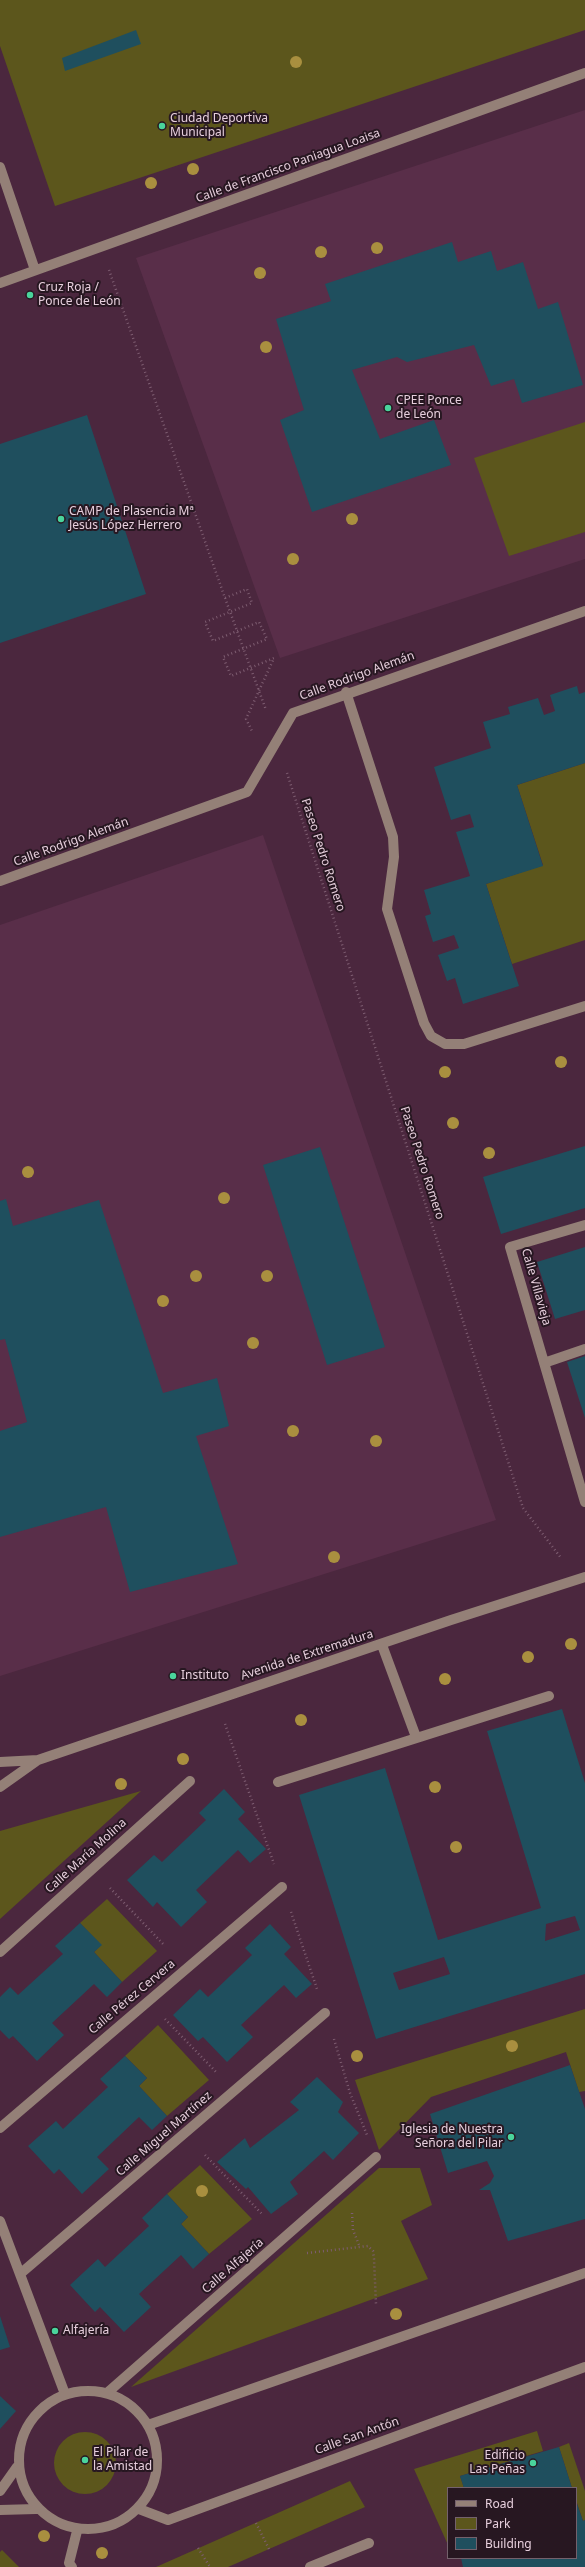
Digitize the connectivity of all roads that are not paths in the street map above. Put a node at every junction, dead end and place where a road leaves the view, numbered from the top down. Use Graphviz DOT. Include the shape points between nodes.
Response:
graph roads {
  1 [pos="585,73"];
  2 [pos="0,167"];
  3 [pos="35,270"];
  4 [pos="0,283"];
  5 [pos="585,611"];
  6 [pos="346,692"];
  7 [pos="0,881"];
  8 [pos="585,1006"];
  9 [pos="585,1225"];
  10 [pos="585,1349"];
  11 [pos="544,1363"];
  12 [pos="585,1502"];
  13 [pos="581,1578"];
  14 [pos="382,1645"];
  15 [pos="549,1696"];
  16 [pos="416,1737"];
  17 [pos="38,1760"];
  18 [pos="0,1762"];
  19 [pos="190,1781"];
  20 [pos="278,1782"];
  21 [pos="0,1787"];
  22 [pos="282,1887"];
  23 [pos="0,1952"];
  24 [pos="325,2013"];
  25 [pos="0,2128"];
  26 [pos="376,2157"];
  27 [pos="0,2221"];
  28 [pos="585,2273"];
  29 [pos="20,2274"];
  30 [pos="585,2366"];
  31 [pos="107,2393"];
  32 [pos="65,2394"];
  33 [pos="148,2425"];
  34 [pos="17,2467"];
  35 [pos="0,2491"];
  36 [pos="36,2509"];
  37 [pos="139,2509"];
  38 [pos="0,2510"];
  39 [pos="77,2531"];
  40 [pos="369,2543"];
  41 [pos="72,2567"];
  42 [pos="310,2567"];
  1 -- 3 [label="street, Calle de Francisco Paniagua Loaisa"];
  2 -- 3 [label="street"];
  3 -- 4 [label="street, Calle de Francisco Paniagua Loaisa"];
  5 -- 6 [label="street, Calle Rodrigo Alemán"];
  6 -- 7 [label="street, Calle Rodrigo Alemán" via="293,713 247,792"];
  6 -- 8 [label="street" via="393,837 394,856 387,909 424,1023 432,1036 445,1044 464,1044"];
  9 -- 11 [label="street, Calle Villavieja" via="510,1247"];
  10 -- 11 [label="street"];
  11 -- 12 [label="street"];
  13 -- 14 [label="street, Avenida de Extremadura"];
  14 -- 16 [label="street"];
  14 -- 17 [label="street, Avenida de Extremadura"];
  15 -- 16 [label="street"];
  16 -- 20 [label="street"];
  17 -- 18 [label="street, Avenida de Extremadura"];
  17 -- 21 [label="street, Avenida de Extremadura"];
  19 -- 23 [label="street, Calle María Molina"];
  22 -- 25 [label="street, Calle Pérez Cervera"];
  24 -- 29 [label="street, Calle Miguel Martínez"];
  26 -- 31 [label="street, Calle Alfajería"];
  27 -- 29 [label="street"];
  28 -- 33 [label="street"];
  29 -- 32 [label="street"];
  30 -- 37 [label="street, Calle San Antón" via="168,2520"];
  31 -- 32 [label="street" via="86,2391"];
  31 -- 33 [label="street" via="123,2400 137,2411"];
  32 -- 34 [label="street" via="44,2405 28,2422 19,2444"];
  33 -- 37 [label="street" via="156,2446 158,2468 152,2490"];
  34 -- 35 [label="street"];
  34 -- 36 [label="street"];
  36 -- 38 [label="street"];
  36 -- 39 [label="street" via="55,2523"];
  37 -- 39 [label="street" via="122,2523"];
  39 -- 41 [label="street" via="69,2563"];
  40 -- 42 [label="street"];
}
